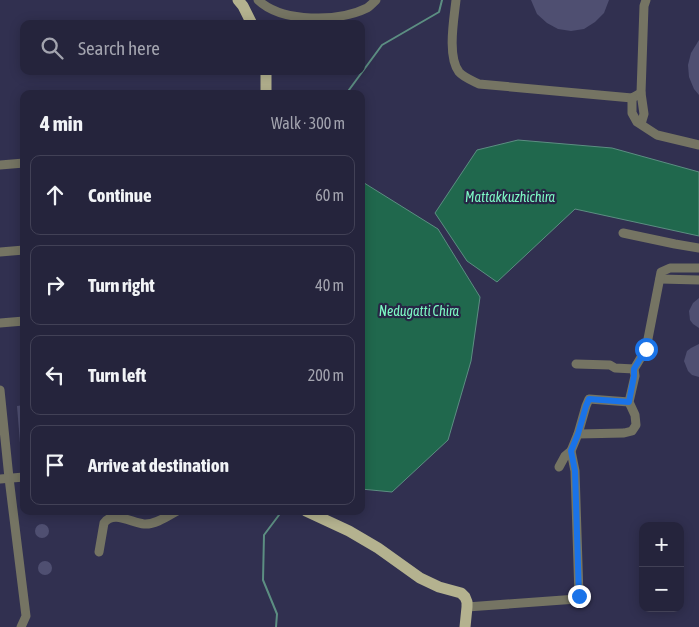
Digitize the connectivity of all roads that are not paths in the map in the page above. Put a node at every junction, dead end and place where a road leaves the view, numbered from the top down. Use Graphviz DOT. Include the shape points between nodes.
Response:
graph roads {
  1 [pos="238,0"];
  2 [pos="258,0"];
  3 [pos="376,0"];
  4 [pos="456,0"];
  5 [pos="646,0"];
  6 [pos="250,20"];
  7 [pos="266,75"];
  8 [pos="266,90"];
  9 [pos="641,93"];
  10 [pos="632,98"];
  11 [pos="641,124"];
  12 [pos="699,145"];
  13 [pos="20,163"];
  14 [pos="0,165"];
  15 [pos="623,233"];
  16 [pos="699,248"];
  17 [pos="20,250"];
  18 [pos="0,252"];
  19 [pos="699,268"];
  20 [pos="660,279"];
  21 [pos="699,280"];
  22 [pos="20,322"];
  23 [pos="0,324"];
  24 [pos="576,364"];
  25 [pos="634,369"];
  26 [pos="0,390"];
  27 [pos="629,402"];
  28 [pos="2,421"];
  29 [pos="578,434"];
  30 [pos="571,451"];
  31 [pos="559,467"];
  32 [pos="20,477"];
  33 [pos="4,479"];
  34 [pos="169,515"];
  35 [pos="315,515"];
  36 [pos="99,552"];
  37 [pos="467,607"];
  38 [pos="21,627"];
  39 [pos="465,627"];
  1 -- 6 [label="main road"];
  2 -- 3 [label="lane" via="264,6 309,19 343,16 368,7"];
  4 -- 10 [label="lane" via="452,39 453,61 459,73 479,84"];
  5 -- 9 [label="lane"];
  7 -- 8 [label="main road"];
  9 -- 10 [label="lane"];
  9 -- 11 [label="lane" via="644,114"];
  10 -- 11 [label="lane" via="632,113"];
  11 -- 12 [label="lane" via="657,134"];
  13 -- 14 [label="lane"];
  15 -- 16 [label="lane"];
  17 -- 18 [label="lane"];
  19 -- 20 [label="lane" via="670,268 661,272"];
  20 -- 21 [label="lane"];
  20 -- 25 [label="lane" via="646,349"];
  22 -- 23 [label="lane"];
  24 -- 25 [label="lane"];
  25 -- 27 [label="lane"];
  26 -- 28 [label="lane"];
  27 -- 29 [label="lane" via="589,399"];
  27 -- 29 [label="lane" via="636,420 632,431"];
  28 -- 33 [label="lane"];
  29 -- 30 [label="lane"];
  30 -- 31 [label="lane"];
  30 -- 37 [label="lane" via="575,471 579,596 577,599"];
  32 -- 33 [label="lane"];
  33 -- 38 [label="lane" via="26,616"];
  34 -- 36 [label="lane" via="151,524 112,517 106,519"];
  35 -- 37 [label="main road" via="378,548 420,578 461,592"];
  37 -- 39 [label="main road"];
}
